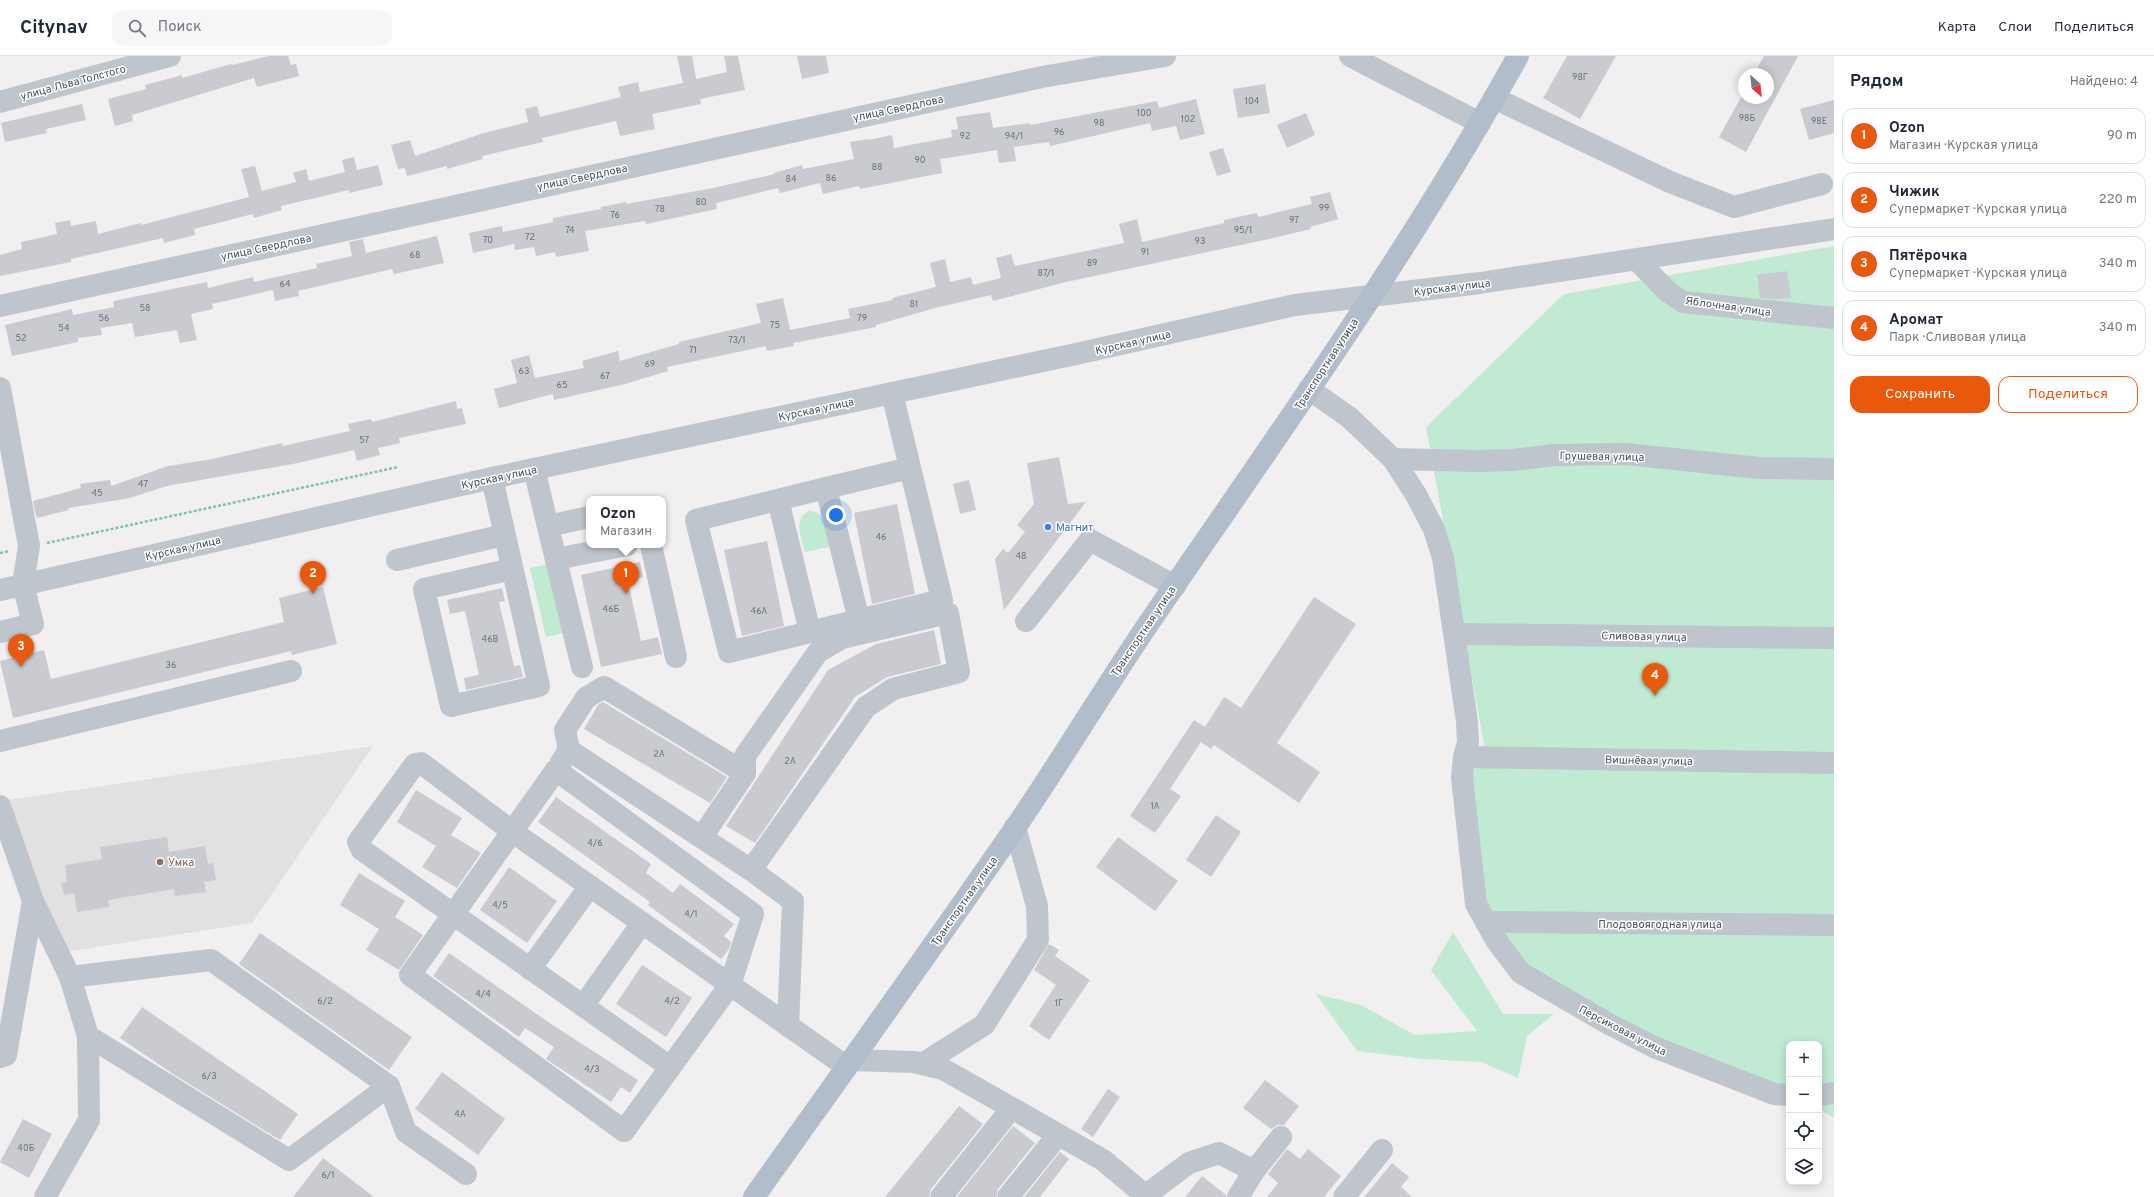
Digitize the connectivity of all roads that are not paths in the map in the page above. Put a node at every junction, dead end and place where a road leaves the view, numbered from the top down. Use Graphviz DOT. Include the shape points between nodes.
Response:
graph roads {
  1 [pos="170,56"];
  2 [pos="1165,56"];
  3 [pos="1350,56"];
  4 [pos="1518,56"];
  5 [pos="1494,98"];
  6 [pos="0,102"];
  7 [pos="1480,124"];
  8 [pos="1822,184"];
  9 [pos="1834,229"];
  10 [pos="1637,260"];
  11 [pos="1370,297"];
  12 [pos="0,306"];
  13 [pos="1834,318"];
  14 [pos="0,388"];
  15 [pos="1309,389"];
  16 [pos="892,393"];
  17 [pos="1393,459"];
  18 [pos="910,468"];
  19 [pos="534,469"];
  20 [pos="1834,469"];
  21 [pos="492,478"];
  22 [pos="826,488"];
  23 [pos="778,500"];
  24 [pos="586,518"];
  25 [pos="548,526"];
  26 [pos="504,535"];
  27 [pos="612,548"];
  28 [pos="652,548"];
  29 [pos="556,559"];
  30 [pos="397,560"];
  31 [pos="512,569"];
  32 [pos="23,584"];
  33 [pos="1175,586"];
  34 [pos="0,590"];
  35 [pos="859,620"];
  36 [pos="1026,621"];
  37 [pos="0,632"];
  38 [pos="810,632"];
  39 [pos="1454,634"];
  40 [pos="1834,638"];
  41 [pos="676,657"];
  42 [pos="582,667"];
  43 [pos="291,671"];
  44 [pos="0,741"];
  45 [pos="569,750"];
  46 [pos="1464,757"];
  47 [pos="1834,763"];
  48 [pos="556,770"];
  49 [pos="745,773"];
  50 [pos="0,806"];
  51 [pos="1015,827"];
  52 [pos="513,832"];
  53 [pos="702,837"];
  54 [pos="751,870"];
  55 [pos="590,886"];
  56 [pos="33,901"];
  57 [pos="454,915"];
  58 [pos="1486,922"];
  59 [pos="642,923"];
  60 [pos="1834,925"];
  61 [pos="530,969"];
  62 [pos="70,978"];
  63 [pos="730,985"];
  64 [pos="583,1006"];
  65 [pos="788,1026"];
  66 [pos="88,1036"];
  67 [pos="0,1057"];
  68 [pos="850,1064"];
  69 [pos="922,1064"];
  70 [pos="670,1068"];
  71 [pos="389,1086"];
  72 [pos="1834,1093"];
  73 [pos="1786,1095"];
  74 [pos="1822,1095"];
  75 [pos="1011,1109"];
  76 [pos="1058,1135"];
  77 [pos="1281,1137"];
  78 [pos="1382,1150"];
  79 [pos="1254,1171"];
  80 [pos="466,1174"];
  81 [pos="1145,1196"];
  82 [pos="45,1197"];
  83 [pos="754,1197"];
  84 [pos="941,1197"];
  85 [pos="1008,1197"];
  86 [pos="1238,1197"];
  87 [pos="1344,1197"];
  1 -- 6 [label="street, улица Льва Толстого"];
  2 -- 12 [label="street, улица Свердлова" via="1042,77"];
  3 -- 7 [label="street"];
  4 -- 5 [label="main road, Транспортная улица"];
  5 -- 7 [label="main road, Транспортная улица"];
  5 -- 8 [label="street" via="1670,182 1734,207"];
  7 -- 11 [label="main road, Транспортная улица"];
  9 -- 10 [label="street, Курская улица"];
  10 -- 11 [label="street, Курская улица"];
  10 -- 13 [label="street, Яблочная улица" via="1667,291 1683,302"];
  11 -- 15 [label="main road, Транспортная улица"];
  11 -- 16 [label="street, Курская улица" via="1295,305"];
  14 -- 32 [label="street" via="29,546"];
  15 -- 17 [label="street, Персиковая улица" via="1350,418"];
  15 -- 33 [label="main road, Транспортная улица"];
  16 -- 18 [label="street"];
  16 -- 19 [label="street, Курская улица"];
  17 -- 20 [label="street, Грушевая улица" via="1477,461 1555,455 1626,454 1758,468"];
  17 -- 39 [label="street, Персиковая улица" via="1434,529 1443,558"];
  18 -- 22 [label="street"];
  18 -- 35 [label="street" via="942,600"];
  19 -- 21 [label="street, Курская улица"];
  19 -- 25 [label="street"];
  21 -- 26 [label="street"];
  21 -- 32 [label="street, Курская улица"];
  22 -- 23 [label="street"];
  22 -- 35 [label="street"];
  23 -- 38 [label="street"];
  23 -- 38 [label="street" via="696,520 729,652"];
  24 -- 25 [label="street"];
  25 -- 29 [label="street"];
  26 -- 30 [label="street"];
  26 -- 31 [label="street"];
  27 -- 29 [label="street"];
  28 -- 41 [label="street"];
  29 -- 42 [label="street"];
  31 -- 31 [label="street" via="539,686 451,706 424,589"];
  32 -- 34 [label="street, Курская улица"];
  32 -- 37 [label="street" via="33,624"];
  33 -- 36 [label="street" via="1090,540"];
  33 -- 51 [label="main road, Транспортная улица" via="1102,692"];
  35 -- 38 [label="street"];
  39 -- 40 [label="street, Сливовая улица"];
  39 -- 46 [label="street, Персиковая улица" via="1468,742"];
  43 -- 44 [label="street"];
  45 -- 48 [label="street"];
  45 -- 49 [label="street" via="565,730 586,698 604,687"];
  45 -- 53 [label="street"];
  46 -- 47 [label="street, Вишнёвая улица"];
  46 -- 58 [label="street, Персиковая улица" via="1462,778 1472,885 1476,904"];
  48 -- 52 [label="street"];
  48 -- 63 [label="street" via="753,914"];
  49 -- 53 [label="street"];
  49 -- 54 [label="street" via="745,756 818,652 842,638 948,613 959,672 892,689 866,707"];
  50 -- 56 [label="street"];
  51 -- 68 [label="main road, Транспортная улица"];
  51 -- 69 [label="street" via="1037,906 1038,940 984,1025"];
  52 -- 55 [label="street"];
  52 -- 57 [label="street"];
  52 -- 57 [label="street" via="421,763 415,764 358,842 362,850"];
  53 -- 54 [label="street"];
  54 -- 65 [label="street" via="793,901"];
  55 -- 59 [label="street"];
  55 -- 61 [label="street"];
  56 -- 62 [label="street"];
  56 -- 67 [label="street" via="6,1055"];
  57 -- 61 [label="street"];
  57 -- 70 [label="street" via="410,975 624,1131"];
  58 -- 60 [label="street, Плодовоягодная улица"];
  58 -- 73 [label="street, Персиковая улица" via="1521,973 1565,1000 1654,1047 1774,1094"];
  59 -- 63 [label="street"];
  59 -- 64 [label="street"];
  61 -- 64 [label="street"];
  62 -- 66 [label="street"];
  62 -- 71 [label="street" via="211,960"];
  63 -- 65 [label="street"];
  63 -- 70 [label="street"];
  64 -- 70 [label="street"];
  65 -- 68 [label="street"];
  66 -- 71 [label="street" via="289,1160"];
  66 -- 82 [label="street" via="89,1120"];
  68 -- 69 [label="street"];
  68 -- 83 [label="main road, Транспортная улица"];
  69 -- 75 [label="street" via="943,1069"];
  71 -- 80 [label="street" via="406,1132"];
  72 -- 74 [label="street"];
  75 -- 76 [label="street"];
  75 -- 84 [label="street"];
  76 -- 81 [label="street" via="1102,1160"];
  76 -- 85 [label="street"];
  77 -- 79 [label="street"];
  78 -- 87 [label="street"];
  79 -- 81 [label="street" via="1219,1153 1189,1163"];
  79 -- 86 [label="street"];
}
